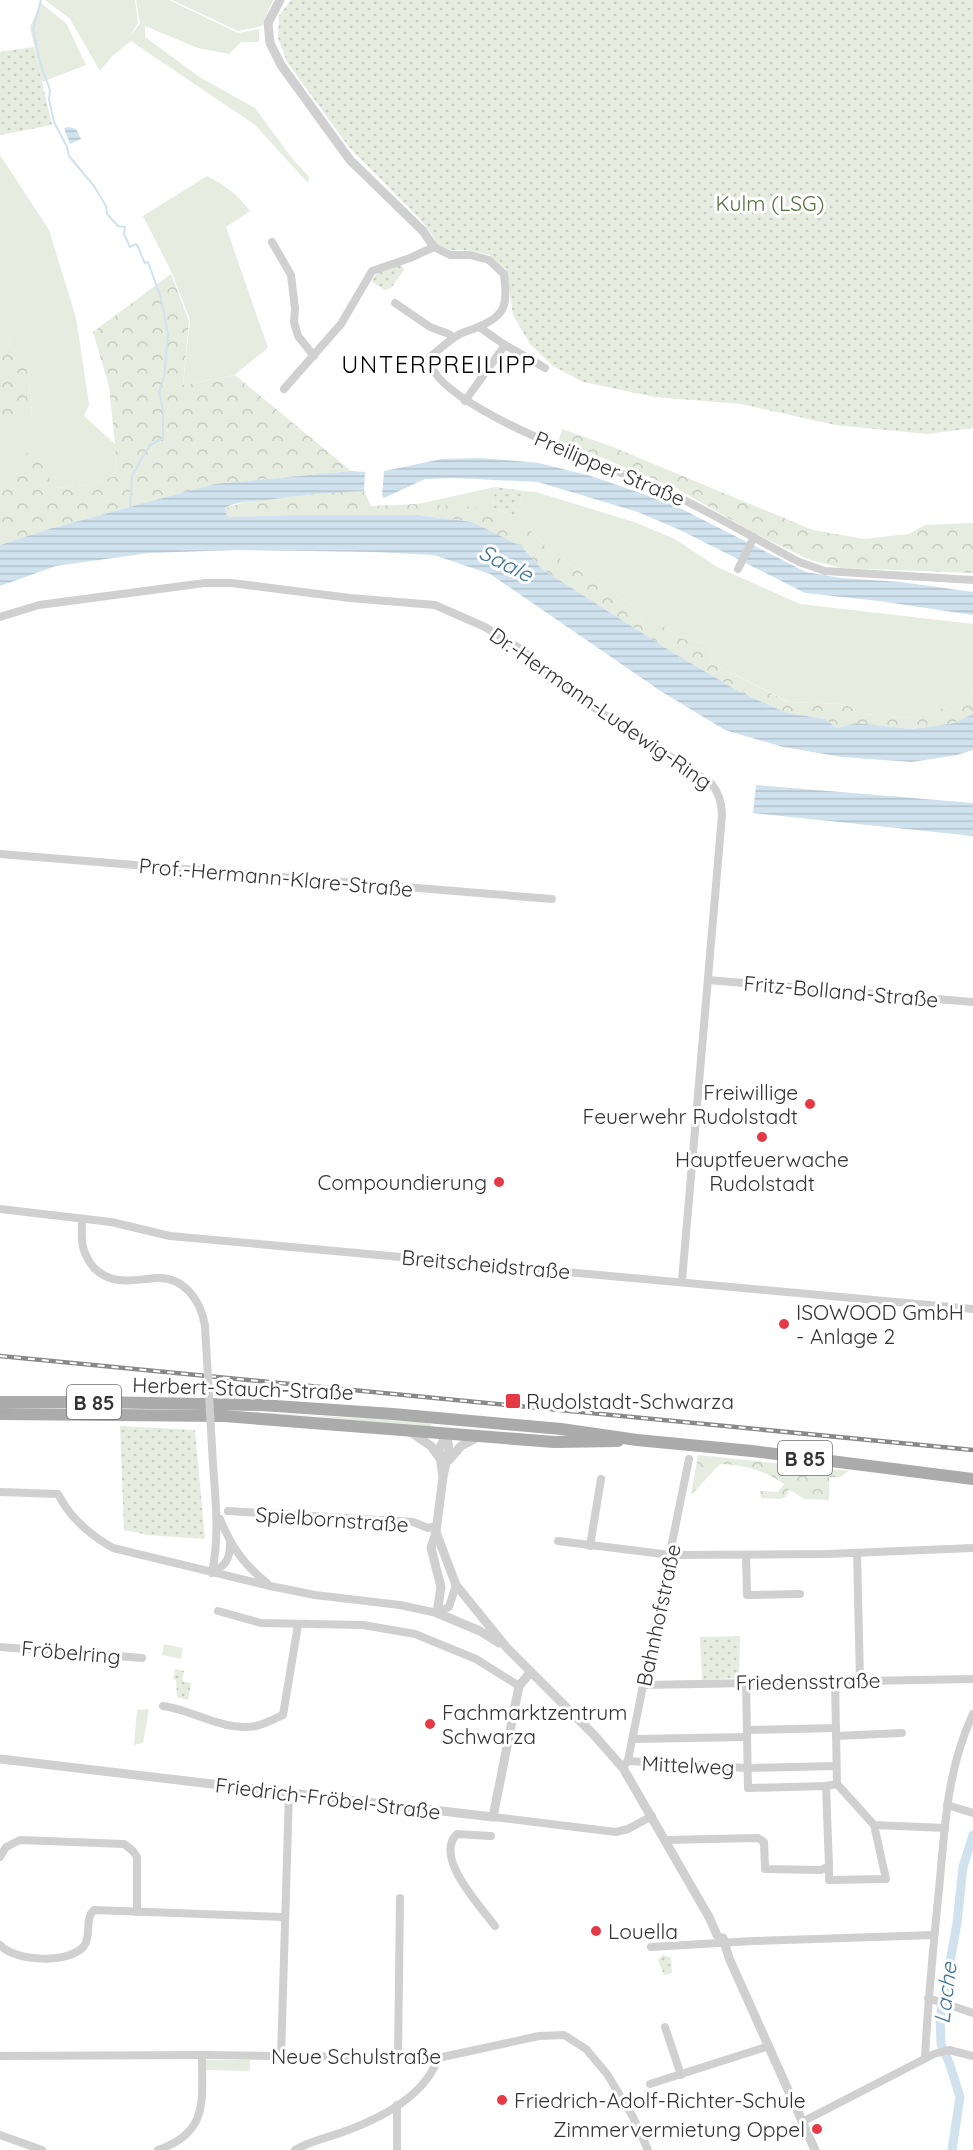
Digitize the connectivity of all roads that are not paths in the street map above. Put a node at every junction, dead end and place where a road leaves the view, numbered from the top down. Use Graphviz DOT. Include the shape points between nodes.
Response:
graph roads {
  1 [pos="280,0"];
  2 [pos="272,242"];
  3 [pos="434,247"];
  4 [pos="395,303"];
  5 [pos="479,327"];
  6 [pos="453,338"];
  7 [pos="506,345"];
  8 [pos="314,356"];
  9 [pos="545,368"];
  10 [pos="284,389"];
  11 [pos="465,401"];
  12 [pos="753,539"];
  13 [pos="739,567"];
  14 [pos="973,580"];
  15 [pos="0,617"];
  16 [pos="0,854"];
  17 [pos="552,899"];
  18 [pos="708,980"];
  19 [pos="973,1002"];
  20 [pos="0,1209"];
  21 [pos="82,1219"];
  22 [pos="682,1281"];
  23 [pos="973,1309"];
  24 [pos="0,1402"];
  25 [pos="0,1414"];
  26 [pos="448,1419"];
  27 [pos="409,1431"];
  28 [pos="447,1434"];
  29 [pos="478,1437"];
  30 [pos="637,1440"];
  31 [pos="443,1459"];
  32 [pos="689,1459"];
  33 [pos="601,1479"];
  34 [pos="973,1479"];
  35 [pos="0,1492"];
  36 [pos="228,1511"];
  37 [pos="218,1516"];
  38 [pos="436,1529"];
  39 [pos="558,1541"];
  40 [pos="230,1544"];
  41 [pos="590,1546"];
  42 [pos="973,1548"];
  43 [pos="857,1553"];
  44 [pos="670,1555"];
  45 [pos="746,1555"];
  46 [pos="212,1573"];
  47 [pos="456,1585"];
  48 [pos="270,1586"];
  49 [pos="800,1594"];
  50 [pos="218,1611"];
  51 [pos="437,1613"];
  52 [pos="298,1625"];
  53 [pos="0,1647"];
  54 [pos="507,1648"];
  55 [pos="142,1658"];
  56 [pos="530,1673"];
  57 [pos="973,1679"];
  58 [pos="860,1680"];
  59 [pos="835,1681"];
  60 [pos="746,1682"];
  61 [pos="644,1685"];
  62 [pos="519,1686"];
  63 [pos="163,1706"];
  64 [pos="973,1714"];
  65 [pos="836,1732"];
  66 [pos="747,1733"];
  67 [pos="902,1733"];
  68 [pos="633,1739"];
  69 [pos="0,1759"];
  70 [pos="626,1765"];
  71 [pos="836,1766"];
  72 [pos="747,1768"];
  73 [pos="837,1784"];
  74 [pos="826,1786"];
  75 [pos="289,1792"];
  76 [pos="947,1805"];
  77 [pos="970,1812"];
  78 [pos="652,1816"];
  79 [pos="493,1817"];
  80 [pos="874,1825"];
  81 [pos="945,1828"];
  82 [pos="491,1836"];
  83 [pos="665,1840"];
  84 [pos="0,1857"];
  85 [pos="829,1866"];
  86 [pos="400,1898"];
  87 [pos="137,1912"];
  88 [pos="284,1917"];
  89 [pos="495,1926"];
  90 [pos="934,1935"];
  91 [pos="724,1942"];
  92 [pos="0,1945"];
  93 [pos="651,1947"];
  94 [pos="932,1999"];
  95 [pos="973,2013"];
  96 [pos="665,2027"];
  97 [pos="769,2046"];
  98 [pos="202,2055"];
  99 [pos="0,2056"];
  100 [pos="973,2056"];
  101 [pos="281,2057"];
  102 [pos="398,2058"];
  103 [pos="438,2058"];
  104 [pos="925,2058"];
  105 [pos="681,2075"];
  106 [pos="650,2084"];
  107 [pos="397,2105"];
  108 [pos="802,2121"];
  109 [pos="0,2135"];
  110 [pos="42,2150"];
  111 [pos="158,2150"];
  112 [pos="296,2150"];
  113 [pos="397,2150"];
  114 [pos="648,2150"];
  115 [pos="815,2150"];
  1 -- 3 [label="street" via="268,23 270,43 281,65 350,160 423,231"];
  2 -- 8 [label="street" via="291,275 298,336"];
  3 -- 5 [label="street" via="450,255 489,260 504,274 505,308"];
  3 -- 8 [label="street" via="372,271 353,306"];
  4 -- 6 [label="street"];
  5 -- 6 [label="street"];
  5 -- 7 [label="street"];
  6 -- 11 [label="street" via="429,362 435,376"];
  7 -- 9 [label="street"];
  7 -- 11 [label="street"];
  8 -- 10 [label="street"];
  11 -- 12 [label="street, Preilipper Straße" via="514,428 676,495"];
  12 -- 13 [label="street"];
  12 -- 14 [label="street, Preilipper Straße" via="825,571"];
  15 -- 18 [label="street, Dr.-Hermann-Ludewig-Ring" via="39,605 231,583 435,605 485,627 522,650 585,702 706,777 718,792 722,815"];
  16 -- 17 [label="street, Prof.-Hermann-Klare-Straße"];
  18 -- 19 [label="street, Fritz-Bolland-Straße"];
  18 -- 22 [label="street, Dr.-Hermann-Ludewig-Ring"];
  20 -- 21 [label="street, Breitscheidstraße"];
  21 -- 22 [label="street, Breitscheidstraße" via="171,1236"];
  21 -- 37 [label="street, bridge" via="83,1248 102,1275 129,1282 157,1278 176,1282 187,1289 202,1310"];
  22 -- 23 [label="street, Breitscheidstraße"];
  24 -- 26 [label="main road, Herbert-Stauch-Straße / B 85" via="261,1405"];
  25 -- 27 [label="main road, Herbert-Stauch-Straße / B 85" via="234,1416"];
  26 -- 28 [label="main road"];
  26 -- 30 [label="main road, B 85"];
  27 -- 28 [label="main road, Herbert-Stauch-Straße / B 85"];
  27 -- 31 [label="street"];
  28 -- 29 [label="main road, B 85"];
  28 -- 31 [label="street" via="440,1445"];
  29 -- 30 [label="main road, B 85" via="554,1442"];
  29 -- 31 [label="street"];
  30 -- 34 [label="main road, B 85"];
  31 -- 38 [label="street"];
  32 -- 44 [label="street, Bahnhofstraße"];
  33 -- 41 [label="street"];
  35 -- 46 [label="street" via="58,1494 75,1520 94,1538 113,1548"];
  36 -- 38 [label="street, Spielbornstraße" via="413,1522"];
  37 -- 40 [label="street"];
  37 -- 46 [label="street"];
  38 -- 47 [label="street"];
  38 -- 51 [label="street" via="431,1548 441,1587"];
  39 -- 41 [label="street"];
  40 -- 46 [label="street" via="226,1563"];
  40 -- 48 [label="street"];
  41 -- 44 [label="street"];
  42 -- 43 [label="street"];
  43 -- 45 [label="street"];
  43 -- 58 [label="street"];
  44 -- 45 [label="street"];
  44 -- 61 [label="street, Bahnhofstraße"];
  45 -- 49 [label="street" via="747,1595"];
  46 -- 48 [label="street"];
  47 -- 51 [label="street" via="449,1607"];
  47 -- 54 [label="street"];
  48 -- 51 [label="street"];
  50 -- 52 [label="street" via="261,1623"];
  51 -- 54 [label="street" via="480,1630"];
  52 -- 62 [label="street" via="363,1625 416,1634 476,1659"];
  52 -- 63 [label="street" via="283,1716 244,1727"];
  53 -- 55 [label="street, Fröbelring"];
  54 -- 56 [label="street"];
  56 -- 62 [label="street"];
  56 -- 70 [label="street"];
  57 -- 58 [label="street, Friedensstraße"];
  58 -- 59 [label="street, Friedensstraße"];
  59 -- 60 [label="street, Friedensstraße"];
  59 -- 65 [label="street"];
  60 -- 61 [label="street, Friedensstraße"];
  60 -- 66 [label="street, Mittelweg"];
  61 -- 68 [label="street, Bahnhofstraße"];
  62 -- 79 [label="street"];
  64 -- 76 [label="street" via="958,1748"];
  65 -- 66 [label="street"];
  65 -- 67 [label="street"];
  65 -- 71 [label="street"];
  66 -- 68 [label="street"];
  66 -- 72 [label="street, Mittelweg"];
  68 -- 70 [label="street, Bahnhofstraße"];
  69 -- 75 [label="street, Friedrich-Fröbel-Straße"];
  70 -- 72 [label="street, Mittelweg"];
  70 -- 78 [label="street"];
  71 -- 72 [label="street, Mittelweg"];
  71 -- 73 [label="street"];
  72 -- 74 [label="street, Mittelweg" via="748,1788"];
  73 -- 74 [label="street, Mittelweg"];
  73 -- 80 [label="street"];
  74 -- 85 [label="street"];
  75 -- 79 [label="street, Friedrich-Fröbel-Straße"];
  75 -- 88 [label="street"];
  76 -- 77 [label="street"];
  76 -- 81 [label="street"];
  78 -- 79 [label="street, Friedrich-Fröbel-Straße" via="616,1832"];
  78 -- 83 [label="street"];
  80 -- 81 [label="street"];
  80 -- 85 [label="street" via="886,1879 829,1880"];
  81 -- 90 [label="street"];
  82 -- 89 [label="street" via="457,1834 451,1849 454,1870"];
  83 -- 85 [label="street" via="758,1838 764,1842 765,1869 821,1870"];
  83 -- 91 [label="street"];
  84 -- 87 [label="street" via="6,1847 20,1840 123,1844 136,1857"];
  86 -- 102 [label="street"];
  87 -- 88 [label="street"];
  87 -- 92 [label="street" via="94,1910 87,1941 71,1956 19,1956"];
  88 -- 101 [label="street"];
  90 -- 91 [label="street"];
  90 -- 94 [label="street"];
  91 -- 93 [label="street"];
  91 -- 97 [label="street"];
  94 -- 95 [label="street"];
  94 -- 104 [label="street"];
  96 -- 105 [label="street"];
  97 -- 105 [label="street"];
  97 -- 108 [label="street"];
  98 -- 99 [label="street, Neue Schulstraße"];
  98 -- 101 [label="street, Neue Schulstraße"];
  98 -- 111 [label="street" via="199,2116 183,2138"];
  100 -- 104 [label="street" via="950,2050"];
  101 -- 102 [label="street, Neue Schulstraße"];
  102 -- 103 [label="street, Neue Schulstraße"];
  103 -- 107 [label="street" via="424,2085"];
  103 -- 114 [label="street, Neue Schulstraße" via="538,2036 564,2035 586,2049 607,2074"];
  104 -- 108 [label="street"];
  105 -- 106 [label="street"];
  107 -- 112 [label="street" via="353,2128"];
  107 -- 113 [label="street"];
  108 -- 115 [label="street"];
  109 -- 110 [label="street"];
}
